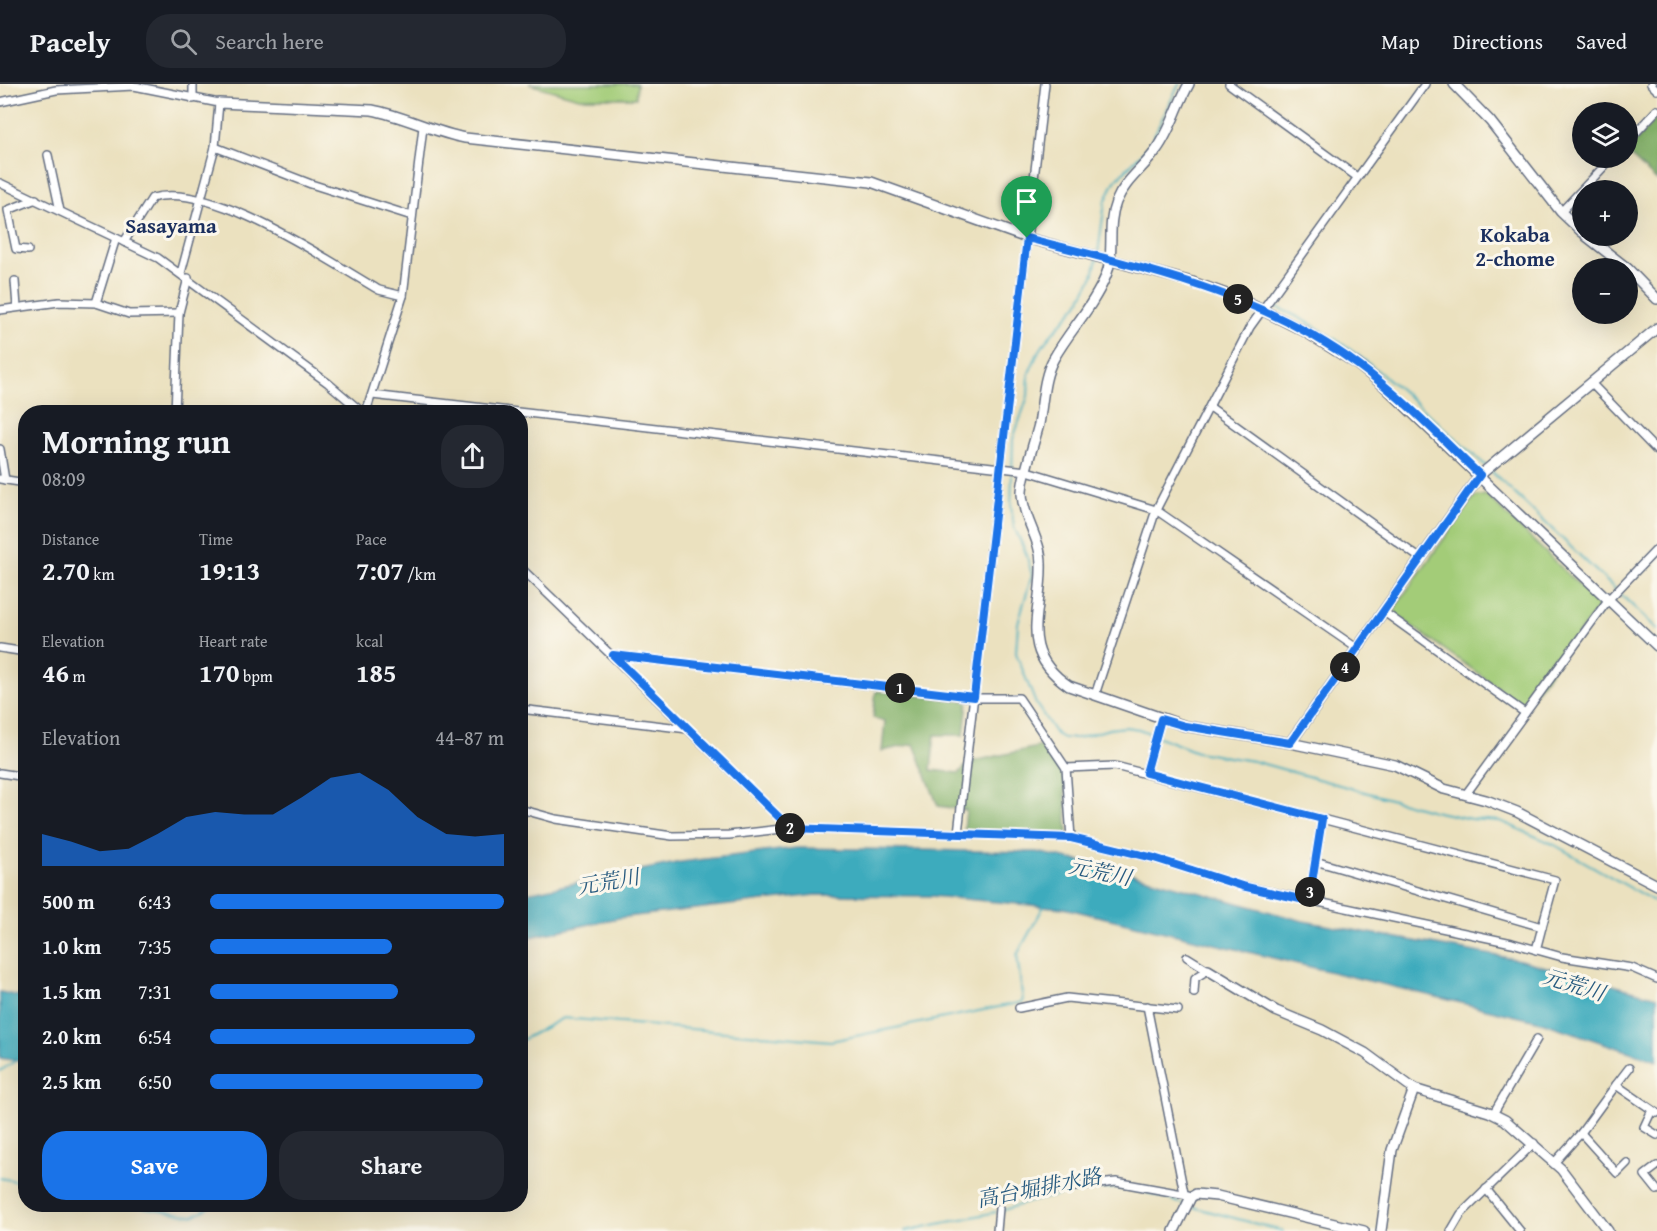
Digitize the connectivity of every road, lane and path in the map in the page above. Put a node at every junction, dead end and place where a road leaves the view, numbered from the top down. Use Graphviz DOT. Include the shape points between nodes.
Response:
graph roads {
  1 [pos="193,84"];
  2 [pos="1045,84"];
  3 [pos="1189,84"];
  4 [pos="1229,84"];
  5 [pos="1425,84"];
  6 [pos="1454,84"];
  7 [pos="1651,84"];
  8 [pos="1657,90"];
  9 [pos="193,99"];
  10 [pos="0,102"];
  11 [pos="219,103"];
  12 [pos="1657,110"];
  13 [pos="423,127"];
  14 [pos="1638,130"];
  15 [pos="215,147"];
  16 [pos="48,155"];
  17 [pos="1603,168"];
  18 [pos="1357,177"];
  19 [pos="0,183"];
  20 [pos="36,200"];
  21 [pos="201,200"];
  22 [pos="60,211"];
  23 [pos="1561,212"];
  24 [pos="412,216"];
  25 [pos="1572,222"];
  26 [pos="116,238"];
  27 [pos="1027,238"];
  28 [pos="124,242"];
  29 [pos="1598,246"];
  30 [pos="28,250"];
  31 [pos="1613,258"];
  32 [pos="1111,260"];
  33 [pos="181,273"];
  34 [pos="188,278"];
  35 [pos="1638,280"];
  36 [pos="15,281"];
  37 [pos="403,296"];
  38 [pos="1657,299"];
  39 [pos="96,303"];
  40 [pos="17,307"];
  41 [pos="1261,309"];
  42 [pos="0,310"];
  43 [pos="179,313"];
  44 [pos="1657,328"];
  45 [pos="1592,384"];
  46 [pos="372,395"];
  47 [pos="175,405"];
  48 [pos="355,405"];
  49 [pos="367,405"];
  50 [pos="457,405"];
  51 [pos="1210,407"];
  52 [pos="528,413"];
  53 [pos="0,449"];
  54 [pos="1657,451"];
  55 [pos="1001,469"];
  56 [pos="1027,471"];
  57 [pos="1480,475"];
  58 [pos="3,479"];
  59 [pos="18,482"];
  60 [pos="1156,510"];
  61 [pos="1657,549"];
  62 [pos="1421,559"];
  63 [pos="528,575"];
  64 [pos="1608,600"];
  65 [pos="1384,612"];
  66 [pos="1657,646"];
  67 [pos="0,648"];
  68 [pos="1358,649"];
  69 [pos="18,650"];
  70 [pos="613,655"];
  71 [pos="1095,695"];
  72 [pos="974,697"];
  73 [pos="528,710"];
  74 [pos="1525,713"];
  75 [pos="1161,719"];
  76 [pos="688,729"];
  77 [pos="1290,743"];
  78 [pos="1066,768"];
  79 [pos="0,773"];
  80 [pos="1146,773"];
  81 [pos="18,776"];
  82 [pos="1466,794"];
  83 [pos="528,811"];
  84 [pos="1322,819"];
  85 [pos="790,828"];
  86 [pos="958,833"];
  87 [pos="1071,838"];
  88 [pos="1315,861"];
  89 [pos="1657,885"];
  90 [pos="1309,901"];
  91 [pos="1542,927"];
  92 [pos="1536,950"];
  93 [pos="1187,957"];
  94 [pos="1208,970"];
  95 [pos="1657,979"];
  96 [pos="1194,993"];
  97 [pos="1147,1006"];
  98 [pos="1019,1008"];
  99 [pos="1178,1010"];
  100 [pos="1537,1039"];
  101 [pos="1629,1068"];
  102 [pos="1616,1085"];
  103 [pos="1414,1089"];
  104 [pos="1655,1112"];
  105 [pos="1493,1114"];
  106 [pos="1581,1132"];
  107 [pos="1657,1135"];
  108 [pos="1534,1143"];
  109 [pos="1554,1163"];
  110 [pos="1627,1163"];
  111 [pos="1657,1166"];
  112 [pos="1057,1189"];
  113 [pos="1486,1190"];
  114 [pos="1657,1190"];
  115 [pos="1187,1195"];
  116 [pos="999,1208"];
  117 [pos="997,1231"];
  118 [pos="1174,1231"];
  119 [pos="1364,1231"];
  120 [pos="1381,1231"];
  121 [pos="1451,1231"];
  122 [pos="1520,1231"];
  123 [pos="1608,1231"];
  1 -- 9 [label="street"];
  2 -- 27 [label="street"];
  3 -- 32 [label="street" via="1158,148 1133,173 1115,204"];
  4 -- 18 [label="street"];
  5 -- 18 [label="street"];
  6 -- 23 [label="street" via="1490,121"];
  7 -- 8 [label="street"];
  9 -- 10 [label="street" via="134,86 56,90"];
  9 -- 11 [label="street"];
  11 -- 13 [label="street" via="372,110"];
  11 -- 15 [label="street"];
  12 -- 14 [label="street"];
  13 -- 24 [label="street"];
  13 -- 27 [label="street" via="465,138 871,182"];
  15 -- 21 [label="street"];
  15 -- 24 [label="street" via="311,184"];
  16 -- 22 [label="street"];
  17 -- 23 [label="street"];
  18 -- 41 [label="street"];
  19 -- 20 [label="street"];
  20 -- 22 [label="street"];
  20 -- 30 [label="street" via="8,210 16,249"];
  21 -- 28 [label="street" via="166,194 152,198"];
  21 -- 33 [label="street"];
  21 -- 37 [label="street" via="239,211 379,290"];
  22 -- 26 [label="street"];
  23 -- 25 [label="street"];
  24 -- 37 [label="street"];
  26 -- 28 [label="street"];
  26 -- 39 [label="street"];
  27 -- 32 [label="street"];
  27 -- 55 [label="street"];
  28 -- 33 [label="street"];
  29 -- 31 [label="street"];
  32 -- 41 [label="street" via="1192,282"];
  32 -- 56 [label="street" via="1095,301 1053,360"];
  33 -- 34 [label="street"];
  34 -- 43 [label="street"];
  34 -- 48 [label="street"];
  35 -- 38 [label="street"];
  36 -- 40 [label="street"];
  37 -- 46 [label="street"];
  39 -- 40 [label="street"];
  39 -- 43 [label="street" via="129,314"];
  40 -- 42 [label="street"];
  41 -- 51 [label="street"];
  41 -- 57 [label="street" via="1357,364 1407,405"];
  43 -- 47 [label="street"];
  44 -- 45 [label="street"];
  45 -- 54 [label="street"];
  45 -- 57 [label="street"];
  46 -- 49 [label="street"];
  46 -- 50 [label="street"];
  51 -- 60 [label="street"];
  51 -- 62 [label="street"];
  52 -- 55 [label="street"];
  53 -- 58 [label="street"];
  55 -- 56 [label="street"];
  55 -- 72 [label="street"];
  56 -- 60 [label="street"];
  56 -- 71 [label="street" via="1021,492 1041,560 1035,634 1043,660 1054,676"];
  57 -- 62 [label="street"];
  57 -- 64 [label="street"];
  58 -- 59 [label="street"];
  60 -- 68 [label="street"];
  60 -- 71 [label="street"];
  61 -- 64 [label="street"];
  62 -- 65 [label="street"];
  63 -- 70 [label="street"];
  64 -- 66 [label="street"];
  64 -- 74 [label="street"];
  65 -- 68 [label="street"];
  65 -- 74 [label="street"];
  67 -- 69 [label="street"];
  68 -- 77 [label="street"];
  70 -- 72 [label="street"];
  70 -- 76 [label="street"];
  71 -- 75 [label="street"];
  72 -- 78 [label="street" via="1019,698"];
  72 -- 86 [label="street"];
  73 -- 76 [label="street"];
  74 -- 82 [label="street"];
  75 -- 77 [label="street"];
  75 -- 80 [label="street"];
  76 -- 85 [label="street"];
  77 -- 82 [label="street" via="1395,765 1435,785"];
  78 -- 80 [label="street" via="1114,766"];
  78 -- 87 [label="street"];
  79 -- 81 [label="street"];
  80 -- 84 [label="street"];
  82 -- 89 [label="street" via="1517,812"];
  83 -- 85 [label="street" via="672,836"];
  84 -- 88 [label="street"];
  84 -- 91 [label="street" via="1555,880"];
  85 -- 86 [label="street"];
  86 -- 87 [label="street"];
  87 -- 90 [label="street"];
  88 -- 90 [label="street"];
  88 -- 91 [label="street"];
  90 -- 92 [label="street"];
  91 -- 92 [label="street"];
  92 -- 95 [label="street" via="1632,968"];
  93 -- 94 [label="street"];
  94 -- 96 [label="street" via="1196,978"];
  94 -- 103 [label="street" via="1276,1011 1365,1053"];
  97 -- 98 [label="street" via="1067,998"];
  97 -- 99 [label="street"];
  97 -- 115 [label="street"];
  100 -- 105 [label="street"];
  101 -- 102 [label="street"];
  102 -- 104 [label="street"];
  102 -- 106 [label="street"];
  103 -- 105 [label="street"];
  103 -- 120 [label="street" via="1392,1150"];
  104 -- 107 [label="street" via="1644,1127"];
  105 -- 108 [label="street"];
  106 -- 109 [label="street"];
  106 -- 110 [label="street" via="1617,1173"];
  108 -- 109 [label="street"];
  108 -- 113 [label="street"];
  109 -- 123 [label="street"];
  111 -- 114 [label="street" via="1645,1175"];
  112 -- 115 [label="street" via="1116,1182"];
  113 -- 121 [label="street" via="1461,1214"];
  113 -- 122 [label="street"];
  115 -- 118 [label="street"];
  115 -- 119 [label="street" via="1217,1196"];
  116 -- 117 [label="street"];
}
